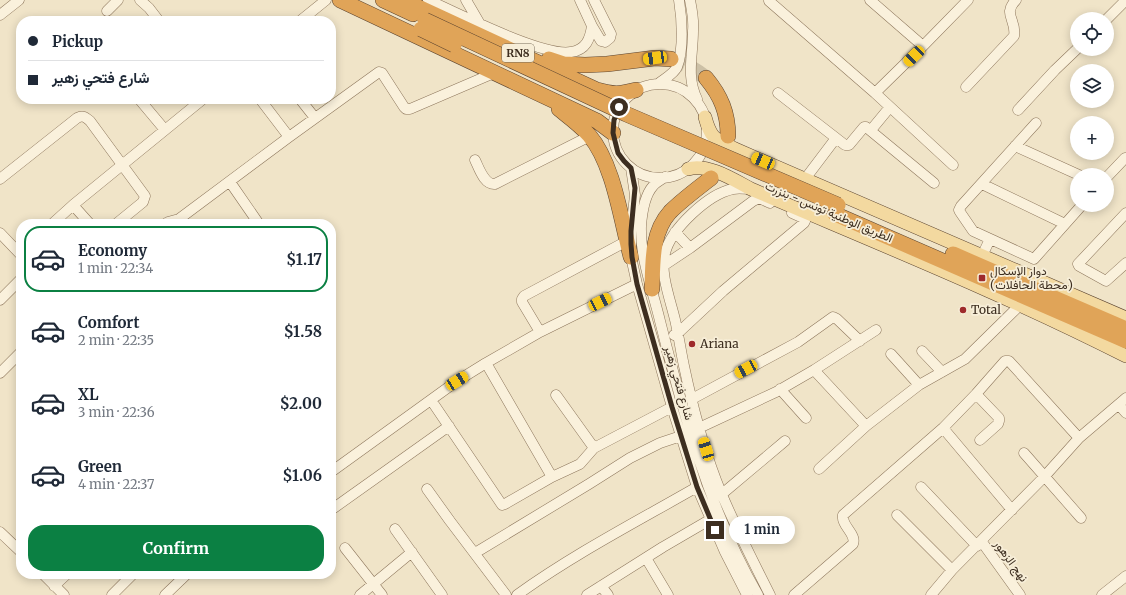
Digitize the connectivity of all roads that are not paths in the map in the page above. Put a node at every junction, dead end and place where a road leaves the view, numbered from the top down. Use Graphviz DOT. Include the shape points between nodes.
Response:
graph roads {
  1 [pos="19,0"];
  2 [pos="118,0"];
  3 [pos="140,0"];
  4 [pos="326,0"];
  5 [pos="340,0"];
  6 [pos="359,0"];
  7 [pos="383,0"];
  8 [pos="403,0"];
  9 [pos="428,0"];
  10 [pos="466,0"];
  11 [pos="580,0"];
  12 [pos="594,0"];
  13 [pos="679,0"];
  14 [pos="690,0"];
  15 [pos="870,0"];
  16 [pos="968,0"];
  17 [pos="1016,0"];
  18 [pos="1126,0"];
  19 [pos="769,1"];
  20 [pos="107,11"];
  21 [pos="1114,12"];
  22 [pos="0,15"];
  23 [pos="155,16"];
  24 [pos="306,16"];
  25 [pos="423,24"];
  26 [pos="480,24"];
  27 [pos="592,26"];
  28 [pos="923,46"];
  29 [pos="512,50"];
  30 [pos="1070,56"];
  31 [pos="671,59"];
  32 [pos="494,74"];
  33 [pos="706,78"];
  34 [pos="509,80"];
  35 [pos="658,84"];
  36 [pos="966,87"];
  37 [pos="636,90"];
  38 [pos="778,93"];
  39 [pos="875,93"];
  40 [pos="336,103"];
  41 [pos="143,104"];
  42 [pos="198,104"];
  43 [pos="264,104"];
  44 [pos="304,104"];
  45 [pos="334,104"];
  46 [pos="890,107"];
  47 [pos="1018,110"];
  48 [pos="703,112"];
  49 [pos="315,118"];
  50 [pos="1036,123"];
  51 [pos="165,130"];
  52 [pos="871,130"];
  53 [pos="613,133"];
  54 [pos="590,136"];
  55 [pos="728,136"];
  56 [pos="289,137"];
  57 [pos="836,138"];
  58 [pos="1015,146"];
  59 [pos="1125,158"];
  60 [pos="475,160"];
  61 [pos="123,165"];
  62 [pos="953,165"];
  63 [pos="631,168"];
  64 [pos="688,169"];
  65 [pos="1114,170"];
  66 [pos="1070,171"];
  67 [pos="665,178"];
  68 [pos="711,178"];
  69 [pos="0,179"];
  70 [pos="805,180"];
  71 [pos="230,182"];
  72 [pos="934,183"];
  73 [pos="982,184"];
  74 [pos="751,189"];
  75 [pos="73,205"];
  76 [pos="836,210"];
  77 [pos="1076,212"];
  78 [pos="1126,213"];
  79 [pos="58,219"];
  80 [pos="86,219"];
  81 [pos="122,219"];
  82 [pos="179,219"];
  83 [pos="256,219"];
  84 [pos="1065,224"];
  85 [pos="675,232"];
  86 [pos="0,233"];
  87 [pos="990,239"];
  88 [pos="627,241"];
  89 [pos="690,248"];
  90 [pos="16,250"];
  91 [pos="982,256"];
  92 [pos="632,257"];
  93 [pos="1126,263"];
  94 [pos="663,266"];
  95 [pos="16,283"];
  96 [pos="637,284"];
  97 [pos="652,289"];
  98 [pos="1037,290"];
  99 [pos="2,294"];
  100 [pos="1020,305"];
  101 [pos="1072,318"];
  102 [pos="1126,318"];
  103 [pos="1126,325"];
  104 [pos="1126,329"];
  105 [pos="876,330"];
  106 [pos="540,332"];
  107 [pos="678,333"];
  108 [pos="665,339"];
  109 [pos="860,341"];
  110 [pos="1126,341"];
  111 [pos="1126,347"];
  112 [pos="922,351"];
  113 [pos="892,354"];
  114 [pos="1126,356"];
  115 [pos="16,357"];
  116 [pos="486,363"];
  117 [pos="814,370"];
  118 [pos="942,372"];
  119 [pos="0,373"];
  120 [pos="919,385"];
  121 [pos="780,389"];
  122 [pos="556,394"];
  123 [pos="976,394"];
  124 [pos="692,399"];
  125 [pos="431,400"];
  126 [pos="1122,401"];
  127 [pos="672,407"];
  128 [pos="1126,413"];
  129 [pos="806,418"];
  130 [pos="449,426"];
  131 [pos="866,426"];
  132 [pos="699,428"];
  133 [pos="943,428"];
  134 [pos="681,436"];
  135 [pos="1079,438"];
  136 [pos="980,440"];
  137 [pos="785,441"];
  138 [pos="594,448"];
  139 [pos="1024,453"];
  140 [pos="336,468"];
  141 [pos="819,469"];
  142 [pos="552,477"];
  143 [pos="1044,477"];
  144 [pos="697,487"];
  145 [pos="922,487"];
  146 [pos="427,489"];
  147 [pos="722,494"];
  148 [pos="336,506"];
  149 [pos="1012,510"];
  150 [pos="897,515"];
  151 [pos="1081,518"];
  152 [pos="711,519"];
  153 [pos="395,529"];
  154 [pos="0,532"];
  155 [pos="979,544"];
  156 [pos="16,547"];
  157 [pos="345,548"];
  158 [pos="412,552"];
  159 [pos="475,554"];
  160 [pos="646,558"];
  161 [pos="952,570"];
  162 [pos="1126,576"];
  163 [pos="48,579"];
  164 [pos="62,579"];
  165 [pos="128,579"];
  166 [pos="182,579"];
  167 [pos="374,584"];
  168 [pos="54,586"];
  169 [pos="602,586"];
  170 [pos="529,591"];
  171 [pos="64,595"];
  172 [pos="112,595"];
  173 [pos="165,595"];
  174 [pos="360,595"];
  175 [pos="382,595"];
  176 [pos="442,595"];
  177 [pos="506,595"];
  178 [pos="517,595"];
  179 [pos="587,595"];
  180 [pos="608,595"];
  181 [pos="668,595"];
  182 [pos="746,595"];
  183 [pos="758,595"];
  184 [pos="770,595"];
  185 [pos="794,595"];
  186 [pos="931,595"];
  187 [pos="1020,595"];
  188 [pos="1102,595"];
  1 -- 22 [label="street"];
  2 -- 20 [label="street"];
  3 -- 23 [label="street"];
  4 -- 24 [label="street"];
  5 -- 32 [label="highway"];
  6 -- 25 [label="highway, الطريق الوطنية تونس - بنزرت / RN8"];
  7 -- 25 [label="highway, الطريق الوطنية تونس - بنزرت / RN8"];
  8 -- 29 [label="highway, RN8"];
  9 -- 26 [label="street"];
  10 -- 26 [label="street"];
  11 -- 27 [label="street"];
  12 -- 27 [label="street" via="611,34 610,38 605,42 601,41"];
  13 -- 35 [label="street" via="681,41 677,66"];
  14 -- 48 [label="street" via="693,31 690,76 692,88"];
  15 -- 28 [label="street"];
  16 -- 28 [label="street"];
  17 -- 36 [label="street" via="1009,10 1014,36"];
  18 -- 21 [label="street"];
  19 -- 39 [label="street"];
  25 -- 76 [label="highway, الطريق الوطنية تونس - بنزرت / RN8, bridge"];
  26 -- 27 [label="street" via="531,45 563,53 572,52 586,44"];
  28 -- 39 [label="street"];
  29 -- 31 [label="highway, RN8" via="564,64 607,64 655,58"];
  29 -- 37 [label="highway, RN8" via="610,94"];
  30 -- 47 [label="street"];
  32 -- 34 [label="highway"];
  32 -- 40 [label="street" via="406,109 379,72"];
  33 -- 55 [label="highway" via="716,89 724,106"];
  34 -- 53 [label="highway" via="597,121"];
  34 -- 54 [label="highway" via="556,107"];
  35 -- 37 [label="street"];
  35 -- 48 [label="street" via="682,89 693,96"];
  37 -- 53 [label="street" via="619,107"];
  38 -- 57 [label="street"];
  39 -- 46 [label="street"];
  41 -- 51 [label="street"];
  42 -- 51 [label="street"];
  43 -- 56 [label="street"];
  44 -- 49 [label="street"];
  45 -- 49 [label="street"];
  46 -- 52 [label="street"];
  46 -- 62 [label="street"];
  48 -- 64 [label="street" via="707,131 705,146"];
  48 -- 70 [label="main road" via="709,131 714,137"];
  49 -- 56 [label="street"];
  50 -- 58 [label="street"];
  51 -- 61 [label="street"];
  52 -- 57 [label="street" via="864,127 849,145"];
  52 -- 72 [label="street"];
  53 -- 63 [label="street" via="618,153"];
  54 -- 60 [label="street" via="492,185 486,182"];
  54 -- 88 [label="highway" via="604,159"];
  56 -- 71 [label="street"];
  57 -- 70 [label="street"];
  58 -- 66 [label="street"];
  58 -- 73 [label="street"];
  59 -- 65 [label="street"];
  61 -- 69 [label="street" via="90,121 83,116 77,118"];
  61 -- 75 [label="street"];
  61 -- 81 [label="street" via="145,199"];
  63 -- 67 [label="street" via="647,176"];
  63 -- 92 [label="street, شارع فتحي زهير" via="635,195 631,231"];
  64 -- 67 [label="street"];
  64 -- 74 [label="main road" via="704,168"];
  67 -- 97 [label="street, شارع فتحي زهير" via="648,192 641,228 643,253"];
  68 -- 97 [label="highway" via="670,213 663,223 655,243"];
  70 -- 91 [label="main road"];
  71 -- 82 [label="street"];
  71 -- 83 [label="street"];
  73 -- 84 [label="street"];
  73 -- 87 [label="street" via="959,210 973,231"];
  74 -- 85 [label="street" via="733,189 718,195 686,219"];
  74 -- 100 [label="main road"];
  75 -- 79 [label="street"];
  75 -- 80 [label="street"];
  76 -- 98 [label="highway, الطريق الوطنية تونس - بنزرت / RN8"];
  76 -- 101 [label="highway, الطريق الوطنية تونس - بنزرت / RN8"];
  77 -- 84 [label="street"];
  78 -- 93 [label="street" via="1078,264 1106,281"];
  84 -- 87 [label="street" via="1034,259"];
  85 -- 89 [label="street"];
  85 -- 94 [label="street" via="664,254"];
  86 -- 90 [label="street"];
  87 -- 91 [label="street"];
  88 -- 92 [label="highway"];
  88 -- 106 [label="street" via="524,296 522,302"];
  89 -- 94 [label="street"];
  89 -- 107 [label="street" via="759,198 805,221"];
  91 -- 102 [label="main road"];
  92 -- 96 [label="street, شارع فتحي زهير"];
  94 -- 107 [label="street"];
  95 -- 99 [label="street"];
  96 -- 106 [label="street"];
  96 -- 127 [label="street, شارع فتحي زهير"];
  97 -- 108 [label="street, شارع فتحي زهير"];
  98 -- 103 [label="highway"];
  98 -- 104 [label="highway, الطريق الوطنية تونس - بنزرت / RN8"];
  100 -- 114 [label="main road"];
  100 -- 118 [label="street" via="965,359"];
  101 -- 110 [label="highway, الطريق الوطنية تونس - بنزرت / RN8"];
  101 -- 111 [label="highway"];
  105 -- 109 [label="street"];
  106 -- 116 [label="street"];
  107 -- 108 [label="street"];
  107 -- 124 [label="street"];
  108 -- 183 [label="street, شارع فتحي زهير" via="706,483 741,564"];
  109 -- 117 [label="street"];
  109 -- 124 [label="street" via="833,317 798,342"];
  112 -- 118 [label="street"];
  113 -- 120 [label="street"];
  115 -- 119 [label="street"];
  116 -- 125 [label="street"];
  116 -- 142 [label="street"];
  117 -- 121 [label="street"];
  117 -- 131 [label="street"];
  118 -- 120 [label="street"];
  120 -- 131 [label="street"];
  121 -- 129 [label="street"];
  121 -- 132 [label="street"];
  122 -- 138 [label="street"];
  123 -- 133 [label="street"];
  123 -- 135 [label="street" via="1005,361 1009,361"];
  123 -- 136 [label="street" via="999,418 998,424"];
  124 -- 132 [label="street"];
  125 -- 130 [label="street"];
  125 -- 140 [label="street"];
  126 -- 128 [label="street"];
  126 -- 135 [label="street"];
  127 -- 134 [label="street, شارع فتحي زهير"];
  127 -- 138 [label="street"];
  130 -- 142 [label="street" via="502,505"];
  130 -- 148 [label="street"];
  131 -- 141 [label="street"];
  132 -- 147 [label="street"];
  133 -- 149 [label="street"];
  133 -- 185 [label="street" via="845,514 843,520 854,538 853,544"];
  134 -- 144 [label="street, شارع فتحي زهير"];
  134 -- 159 [label="street" via="630,458"];
  135 -- 143 [label="street"];
  137 -- 147 [label="street"];
  138 -- 142 [label="street" via="580,464"];
  139 -- 143 [label="street"];
  143 -- 149 [label="street"];
  143 -- 151 [label="street"];
  144 -- 152 [label="street, شارع فتحي زهير"];
  144 -- 170 [label="street" via="591,547"];
  145 -- 155 [label="street, نهج الزهور"];
  146 -- 159 [label="street"];
  147 -- 184 [label="street"];
  149 -- 155 [label="street"];
  150 -- 161 [label="street"];
  152 -- 160 [label="street"];
  152 -- 182 [label="street, شارع فتحي زهير"];
  153 -- 158 [label="street"];
  154 -- 156 [label="street"];
  155 -- 161 [label="street"];
  155 -- 187 [label="street, نهج الزهور"];
  157 -- 167 [label="street"];
  158 -- 167 [label="street"];
  158 -- 176 [label="street"];
  159 -- 177 [label="street"];
  160 -- 169 [label="street"];
  160 -- 181 [label="street"];
  161 -- 186 [label="street"];
  162 -- 188 [label="street"];
  163 -- 168 [label="street"];
  164 -- 168 [label="street"];
  165 -- 172 [label="street"];
  166 -- 173 [label="street"];
  167 -- 174 [label="street"];
  167 -- 175 [label="street"];
  168 -- 171 [label="street"];
  169 -- 179 [label="street"];
  169 -- 180 [label="street"];
  170 -- 178 [label="street"];
}
